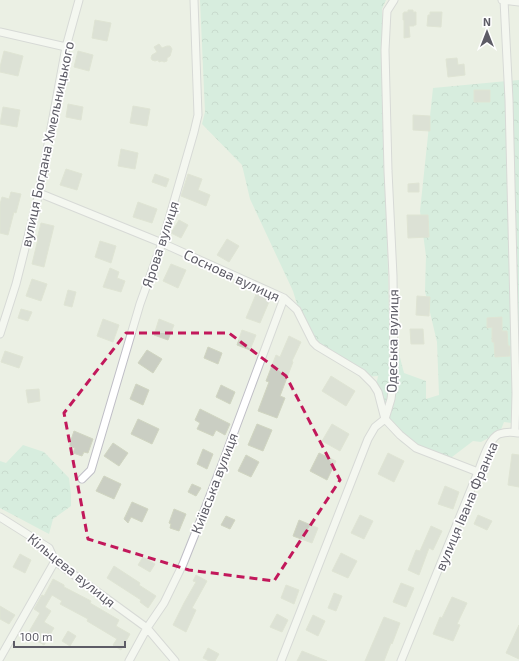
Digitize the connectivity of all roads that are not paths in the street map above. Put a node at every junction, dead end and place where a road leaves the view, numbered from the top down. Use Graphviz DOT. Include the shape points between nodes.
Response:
graph roads {
  1 [pos="79,0"];
  2 [pos="194,0"];
  3 [pos="394,0"];
  4 [pos="503,0"];
  5 [pos="519,2"];
  6 [pos="0,32"];
  7 [pos="66,47"];
  8 [pos="39,193"];
  9 [pos="162,242"];
  10 [pos="284,298"];
  11 [pos="0,334"];
  12 [pos="385,419"];
  13 [pos="517,432"];
  14 [pos="478,472"];
  15 [pos="82,478"];
  16 [pos="0,516"];
  17 [pos="55,561"];
  18 [pos="147,628"];
  19 [pos="0,658"];
  20 [pos="129,661"];
  21 [pos="175,661"];
  22 [pos="281,661"];
  23 [pos="401,661"];
  1 -- 7 [label="street, вулиця Богдана Хмельницького"];
  2 -- 9 [label="street, Ярова вулиця" via="198,115"];
  3 -- 12 [label="street, Одеська вулиця" via="387,12 385,50 394,376"];
  4 -- 5 [label="street"];
  4 -- 13 [label="street, вулиця Івана Франка" via="509,100"];
  6 -- 7 [label="street"];
  7 -- 8 [label="street, вулиця Богдана Хмельницького"];
  8 -- 9 [label="street, Соснова вулиця"];
  8 -- 11 [label="street, вулиця Богдана Хмельницького" via="16,284"];
  9 -- 10 [label="street, Соснова вулиця"];
  9 -- 15 [label="street, Ярова вулиця" via="140,304 91,470"];
  10 -- 12 [label="street, Соснова вулиця" via="297,310 317,346 362,373 373,384 378,392"];
  10 -- 18 [label="street, Київська вулиця" via="201,520 164,603"];
  12 -- 14 [label="street, Соснова вулиця" via="416,448"];
  12 -- 22 [label="street, Одеська вулиця" via="368,439"];
  13 -- 14 [label="street, вулиця Івана Франка" via="506,432 494,438"];
  14 -- 23 [label="street, вулиця Івана Франка"];
  16 -- 17 [label="street, Кільцева вулиця" via="49,548"];
  17 -- 18 [label="street, Кільцева вулиця"];
  17 -- 19 [label="street"];
  18 -- 20 [label="street, Київська вулиця"];
  18 -- 21 [label="street, Кільцева вулиця"];
}
